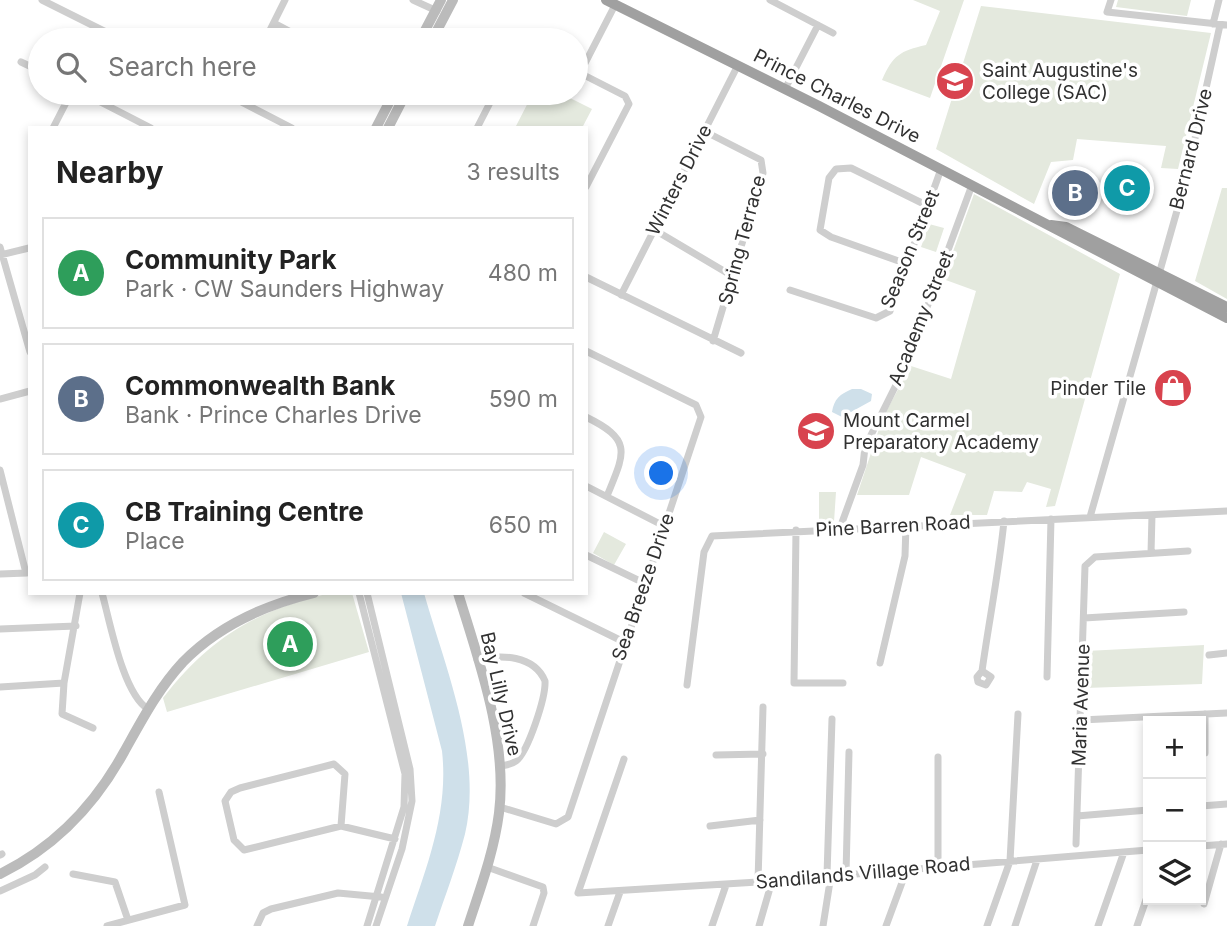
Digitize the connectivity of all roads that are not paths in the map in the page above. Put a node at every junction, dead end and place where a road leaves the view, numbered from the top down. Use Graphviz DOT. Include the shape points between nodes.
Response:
graph roads {
  1 [pos="43,0"];
  2 [pos="285,0"];
  3 [pos="413,0"];
  4 [pos="441,0"];
  5 [pos="453,0"];
  6 [pos="770,0"];
  7 [pos="1111,0"];
  8 [pos="1219,0"];
  9 [pos="610,2"];
  10 [pos="58,4"];
  11 [pos="440,13"];
  12 [pos="274,23"];
  13 [pos="818,25"];
  14 [pos="1220,25"];
  15 [pos="101,28"];
  16 [pos="271,28"];
  17 [pos="283,28"];
  18 [pos="429,28"];
  19 [pos="436,28"];
  20 [pos="833,33"];
  21 [pos="588,50"];
  22 [pos="21,62"];
  23 [pos="28,65"];
  24 [pos="738,65"];
  25 [pos="588,77"];
  26 [pos="785,89"];
  27 [pos="65,105"];
  28 [pos="104,105"];
  29 [pos="253,105"];
  30 [pos="388,105"];
  31 [pos="399,105"];
  32 [pos="489,105"];
  33 [pos="140,125"];
  34 [pos="54,126"];
  35 [pos="289,126"];
  36 [pos="377,126"];
  37 [pos="388,126"];
  38 [pos="478,126"];
  39 [pos="704,131"];
  40 [pos="941,169"];
  41 [pos="588,183"];
  42 [pos="972,185"];
  43 [pos="929,206"];
  44 [pos="653,229"];
  45 [pos="28,248"];
  46 [pos="1,252"];
  47 [pos="906,264"];
  48 [pos="734,276"];
  49 [pos="1156,277"];
  50 [pos="588,278"];
  51 [pos="790,290"];
  52 [pos="621,295"];
  53 [pos="1227,307"];
  54 [pos="1227,318"];
  55 [pos="713,341"];
  56 [pos="28,345"];
  57 [pos="588,352"];
  58 [pos="741,354"];
  59 [pos="28,392"];
  60 [pos="0,399"];
  61 [pos="588,418"];
  62 [pos="0,470"];
  63 [pos="588,487"];
  64 [pos="607,496"];
  65 [pos="1227,511"];
  66 [pos="1153,515"];
  67 [pos="1090,517"];
  68 [pos="1051,519"];
  69 [pos="1004,520"];
  70 [pos="906,525"];
  71 [pos="664,526"];
  72 [pos="840,528"];
  73 [pos="796,530"];
  74 [pos="1188,551"];
  75 [pos="1152,554"];
  76 [pos="588,556"];
  77 [pos="28,573"];
  78 [pos="0,574"];
  79 [pos="644,583"];
  80 [pos="80,595"];
  81 [pos="103,595"];
  82 [pos="284,595"];
  83 [pos="308,595"];
  84 [pos="360,595"];
  85 [pos="368,595"];
  86 [pos="459,595"];
  87 [pos="528,595"];
  88 [pos="1184,612"];
  89 [pos="1084,618"];
  90 [pos="239,619"];
  91 [pos="76,626"];
  92 [pos="0,629"];
  93 [pos="624,642"];
  94 [pos="1227,653"];
  95 [pos="1209,655"];
  96 [pos="477,660"];
  97 [pos="880,663"];
  98 [pos="982,671"];
  99 [pos="1046,677"];
  100 [pos="64,682"];
  101 [pos="843,684"];
  102 [pos="687,685"];
  103 [pos="0,687"];
  104 [pos="763,707"];
  105 [pos="148,709"];
  106 [pos="1227,713"];
  107 [pos="1018,714"];
  108 [pos="1205,714"];
  109 [pos="832,719"];
  110 [pos="1081,720"];
  111 [pos="93,728"];
  112 [pos="849,752"];
  113 [pos="763,754"];
  114 [pos="716,755"];
  115 [pos="938,757"];
  116 [pos="624,759"];
  117 [pos="500,766"];
  118 [pos="159,792"];
  119 [pos="1227,804"];
  120 [pos="1206,806"];
  121 [pos="500,807"];
  122 [pos="1143,810"];
  123 [pos="1077,816"];
  124 [pos="760,820"];
  125 [pos="341,826"];
  126 [pos="710,826"];
  127 [pos="395,839"];
  128 [pos="1076,844"];
  129 [pos="1224,844"];
  130 [pos="1206,846"];
  131 [pos="1143,850"];
  132 [pos="1124,852"];
  133 [pos="1037,860"];
  134 [pos="1010,861"];
  135 [pos="938,865"];
  136 [pos="45,867"];
  137 [pos="488,867"];
  138 [pos="906,869"];
  139 [pos="0,874"];
  140 [pos="73,874"];
  141 [pos="846,874"];
  142 [pos="829,875"];
  143 [pos="772,881"];
  144 [pos="758,882"];
  145 [pos="726,885"];
  146 [pos="0,891"];
  147 [pos="620,892"];
  148 [pos="1206,895"];
  149 [pos="381,897"];
  150 [pos="1144,905"];
  151 [pos="128,920"];
  152 [pos="107,926"];
  153 [pos="257,926"];
  154 [pos="367,926"];
  155 [pos="376,926"];
  156 [pos="468,926"];
  157 [pos="533,926"];
  158 [pos="608,926"];
  159 [pos="712,926"];
  160 [pos="759,926"];
  161 [pos="823,926"];
  162 [pos="886,926"];
  163 [pos="987,926"];
  164 [pos="1015,926"];
  165 [pos="1098,926"];
  166 [pos="1137,926"];
  1 -- 10 [label="street"];
  2 -- 12 [label="street"];
  3 -- 11 [label="street"];
  4 -- 11 [label="main road"];
  5 -- 11 [label="main road"];
  6 -- 13 [label="street"];
  7 -- 14 [label="street" via="1107,12"];
  8 -- 14 [label="street, Bernard Drive"];
  9 -- 21 [label="street"];
  9 -- 24 [label="highway, Prince Charles Drive"];
  10 -- 15 [label="street"];
  11 -- 18 [label="main road"];
  11 -- 19 [label="main road"];
  12 -- 16 [label="street"];
  12 -- 17 [label="street"];
  13 -- 20 [label="street"];
  13 -- 26 [label="street"];
  14 -- 49 [label="street, Bernard Drive" via="1186,179"];
  22 -- 23 [label="street"];
  24 -- 26 [label="highway, Prince Charles Drive"];
  24 -- 39 [label="street, Winters Drive"];
  25 -- 41 [label="street" via="625,96 629,104"];
  26 -- 40 [label="highway, Prince Charles Drive"];
  27 -- 34 [label="street"];
  28 -- 33 [label="street"];
  29 -- 35 [label="street"];
  30 -- 36 [label="main road"];
  31 -- 37 [label="main road"];
  32 -- 38 [label="street"];
  39 -- 44 [label="street, Winters Drive"];
  39 -- 48 [label="street, Spring Terrace" via="761,160 763,173"];
  40 -- 42 [label="highway, Prince Charles Drive"];
  40 -- 43 [label="street, Season Street"];
  42 -- 49 [label="highway, Prince Charles Drive" via="1063,235"];
  42 -- 72 [label="street, Academy Street" via="905,367 865,447"];
  43 -- 47 [label="street, Season Street"];
  43 -- 47 [label="street" via="851,168 836,169 828,178 820,230"];
  44 -- 48 [label="street"];
  44 -- 52 [label="street, Winters Drive"];
  45 -- 46 [label="street"];
  46 -- 56 [label="street"];
  47 -- 51 [label="street, Season Street" via="890,311 881,318"];
  48 -- 55 [label="street, Spring Terrace"];
  49 -- 53 [label="highway, Prince Charles Drive"];
  49 -- 54 [label="highway, Prince Charles Drive"];
  49 -- 67 [label="street, Bernard Drive"];
  50 -- 52 [label="street"];
  52 -- 55 [label="street"];
  55 -- 58 [label="street"];
  57 -- 71 [label="street, Sea Breeze Drive" via="696,405 701,417"];
  59 -- 60 [label="street"];
  61 -- 64 [label="street" via="615,433 620,441 620,460"];
  62 -- 77 [label="street"];
  63 -- 64 [label="street"];
  64 -- 71 [label="street"];
  65 -- 66 [label="street, Pine Barren Road"];
  66 -- 67 [label="street, Pine Barren Road"];
  66 -- 75 [label="street"];
  67 -- 68 [label="street, Pine Barren Road"];
  68 -- 69 [label="street, Pine Barren Road"];
  68 -- 99 [label="street"];
  69 -- 70 [label="street, Pine Barren Road"];
  69 -- 98 [label="street"];
  70 -- 72 [label="street, Pine Barren Road"];
  70 -- 97 [label="street" via="905,556"];
  71 -- 79 [label="street, Sea Breeze Drive"];
  72 -- 73 [label="street, Pine Barren Road"];
  73 -- 101 [label="street" via="794,683"];
  73 -- 102 [label="street, Pine Barren Road" via="722,534 706,543"];
  74 -- 75 [label="street"];
  75 -- 89 [label="street, Maria Avenue" via="1095,557 1085,566"];
  76 -- 79 [label="street"];
  77 -- 78 [label="street"];
  79 -- 93 [label="street, Sea Breeze Drive"];
  80 -- 91 [label="street"];
  81 -- 105 [label="street" via="129,684 137,701"];
  82 -- 90 [label="main road"];
  83 -- 90 [label="main road"];
  84 -- 127 [label="street" via="405,774 404,807"];
  85 -- 149 [label="street" via="411,769 412,802 402,849"];
  86 -- 96 [label="main road, Bay Lilly Drive"];
  87 -- 93 [label="street"];
  88 -- 89 [label="street"];
  89 -- 110 [label="street, Maria Avenue"];
  90 -- 105 [label="main road" via="184,662"];
  91 -- 92 [label="street"];
  91 -- 100 [label="street"];
  93 -- 121 [label="street, Sea Breeze Drive" via="567,819 553,823"];
  94 -- 95 [label="street"];
  96 -- 117 [label="main road, Bay Lilly Drive"];
  96 -- 117 [label="street" via="520,660 535,667 545,681 523,752 512,764"];
  100 -- 103 [label="street"];
  100 -- 111 [label="street" via="62,714"];
  104 -- 113 [label="street"];
  105 -- 139 [label="main road" via="84,811 50,844"];
  106 -- 108 [label="street"];
  107 -- 134 [label="street"];
  108 -- 110 [label="street"];
  109 -- 142 [label="street"];
  110 -- 123 [label="street, Maria Avenue"];
  112 -- 141 [label="street"];
  113 -- 114 [label="street"];
  113 -- 124 [label="street"];
  115 -- 135 [label="street"];
  116 -- 147 [label="street, Sandilands Village Road" via="578,893"];
  117 -- 121 [label="main road, Bay Lilly Drive"];
  118 -- 151 [label="street" via="185,905"];
  119 -- 120 [label="street"];
  121 -- 137 [label="main road, Bay Lilly Drive"];
  122 -- 123 [label="street"];
  123 -- 128 [label="street, Maria Avenue"];
  124 -- 126 [label="street"];
  124 -- 144 [label="street"];
  125 -- 125 [label="street" via="345,774 334,764 240,788 225,801 234,839 244,850"];
  125 -- 127 [label="street"];
  127 -- 149 [label="street"];
  129 -- 130 [label="street"];
  129 -- 148 [label="street"];
  131 -- 132 [label="street, Sandilands Village Road"];
  132 -- 133 [label="street, Sandilands Village Road"];
  132 -- 165 [label="street"];
  133 -- 134 [label="street, Sandilands Village Road"];
  133 -- 164 [label="street"];
  134 -- 135 [label="street, Sandilands Village Road"];
  134 -- 163 [label="street"];
  135 -- 138 [label="street, Sandilands Village Road"];
  136 -- 146 [label="street"];
  137 -- 156 [label="main road, Bay Lilly Drive"];
  137 -- 157 [label="street" via="543,887"];
  138 -- 141 [label="street, Sandilands Village Road"];
  138 -- 162 [label="street"];
  140 -- 151 [label="street" via="115,882"];
  141 -- 142 [label="street, Sandilands Village Road"];
  142 -- 143 [label="street, Sandilands Village Road"];
  142 -- 161 [label="street"];
  143 -- 144 [label="street, Sandilands Village Road"];
  143 -- 160 [label="street"];
  144 -- 145 [label="street, Sandilands Village Road"];
  145 -- 147 [label="street, Sandilands Village Road"];
  145 -- 159 [label="street"];
  147 -- 158 [label="street"];
  149 -- 153 [label="street" via="327,895 271,909"];
  149 -- 154 [label="street"];
  149 -- 155 [label="street"];
  150 -- 166 [label="street"];
  151 -- 152 [label="street"];
}
